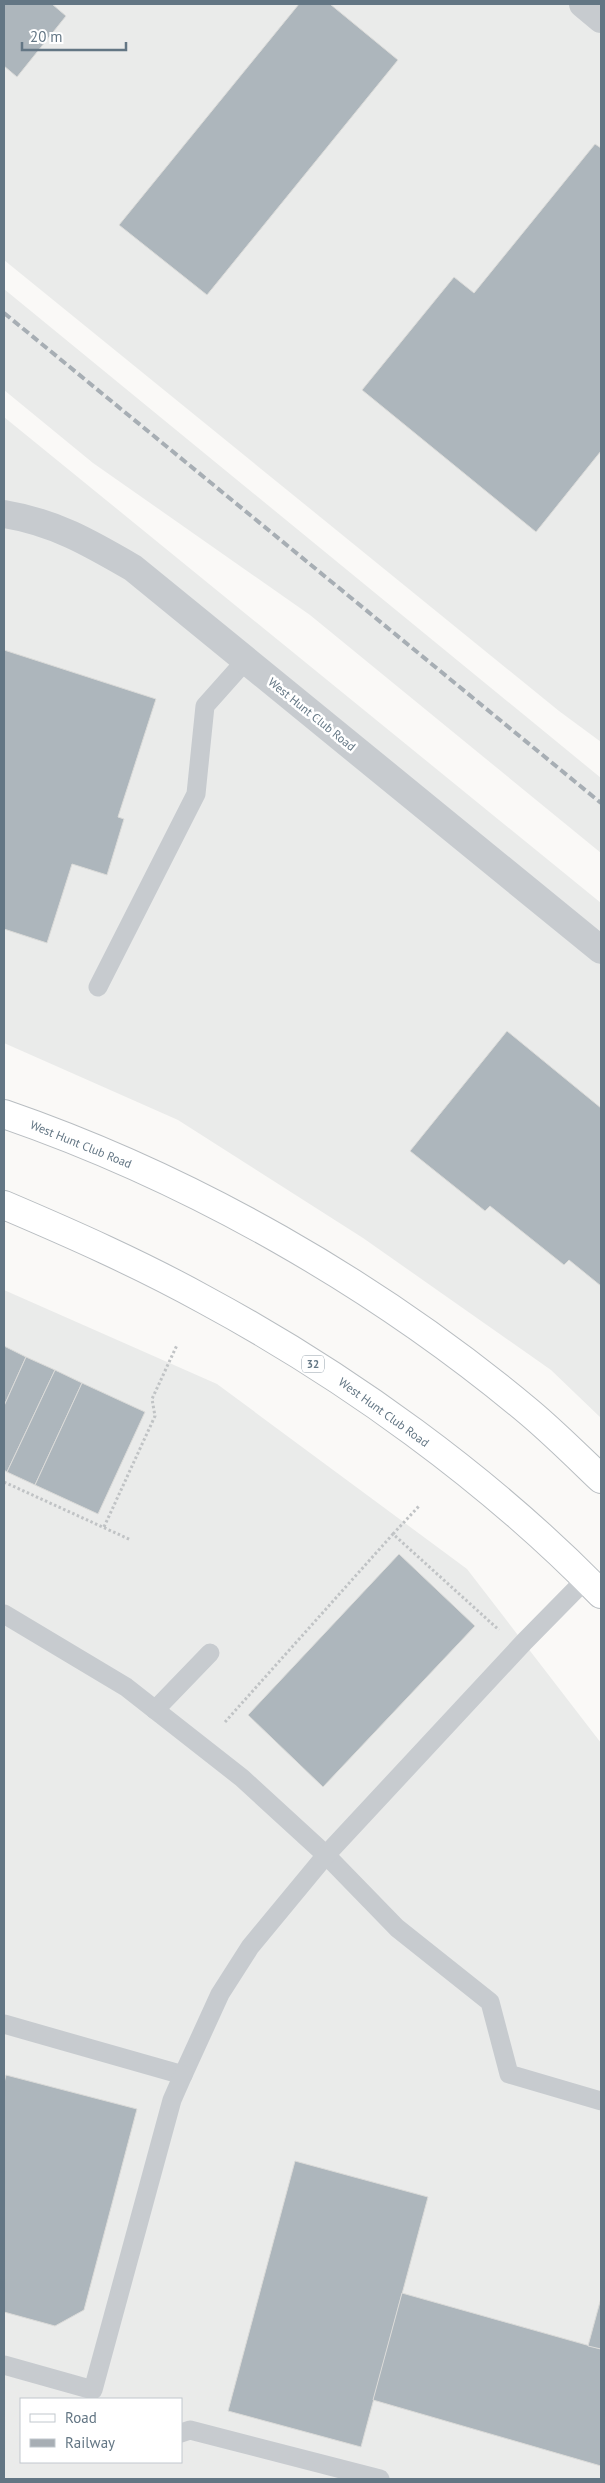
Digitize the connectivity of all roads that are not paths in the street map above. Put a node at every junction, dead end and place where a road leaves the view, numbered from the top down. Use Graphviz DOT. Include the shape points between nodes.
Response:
graph roads {
  1 [pos="583,4"];
  2 [pos="601,19"];
  3 [pos="4,514"];
  4 [pos="246,660"];
  5 [pos="601,950"];
  6 [pos="98,987"];
  7 [pos="4,1114"];
  8 [pos="4,1205"];
  9 [pos="601,1479"];
  10 [pos="594,1587"];
  11 [pos="4,1614"];
  12 [pos="210,1653"];
  13 [pos="155,1710"];
  14 [pos="326,1855"];
  15 [pos="4,2024"];
  16 [pos="183,2075"];
  17 [pos="601,2101"];
  18 [pos="4,2365"];
  19 [pos="95,2395"];
  20 [pos="182,2434"];
  21 [pos="380,2479"];
  1 -- 2 [label="street"];
  3 -- 4 [label="street, West Hunt Club Road" via="32,518 80,536 133,568"];
  4 -- 5 [label="street, West Hunt Club Road"];
  4 -- 6 [label="lane" via="205,706 196,794"];
  7 -- 9 [label="main road, West Hunt Club Road" via="148,1171 202,1197 304,1255 401,1315 482,1376 529,1412"];
  8 -- 10 [label="main road, West Hunt Club Road / 32" via="90,1242 198,1295 344,1382 441,1454 548,1542"];
  10 -- 14 [label="lane" via="525,1641"];
  11 -- 13 [label="lane" via="126,1687"];
  12 -- 13 [label="lane"];
  13 -- 14 [label="lane" via="242,1778"];
  14 -- 16 [label="lane" via="234,1971"];
  14 -- 17 [label="lane" via="397,1928 490,2002 509,2074"];
  15 -- 16 [label="lane"];
  16 -- 19 [label="lane" via="172,2100"];
  18 -- 19 [label="lane"];
  20 -- 21 [label="lane" via="190,2430"];
}
